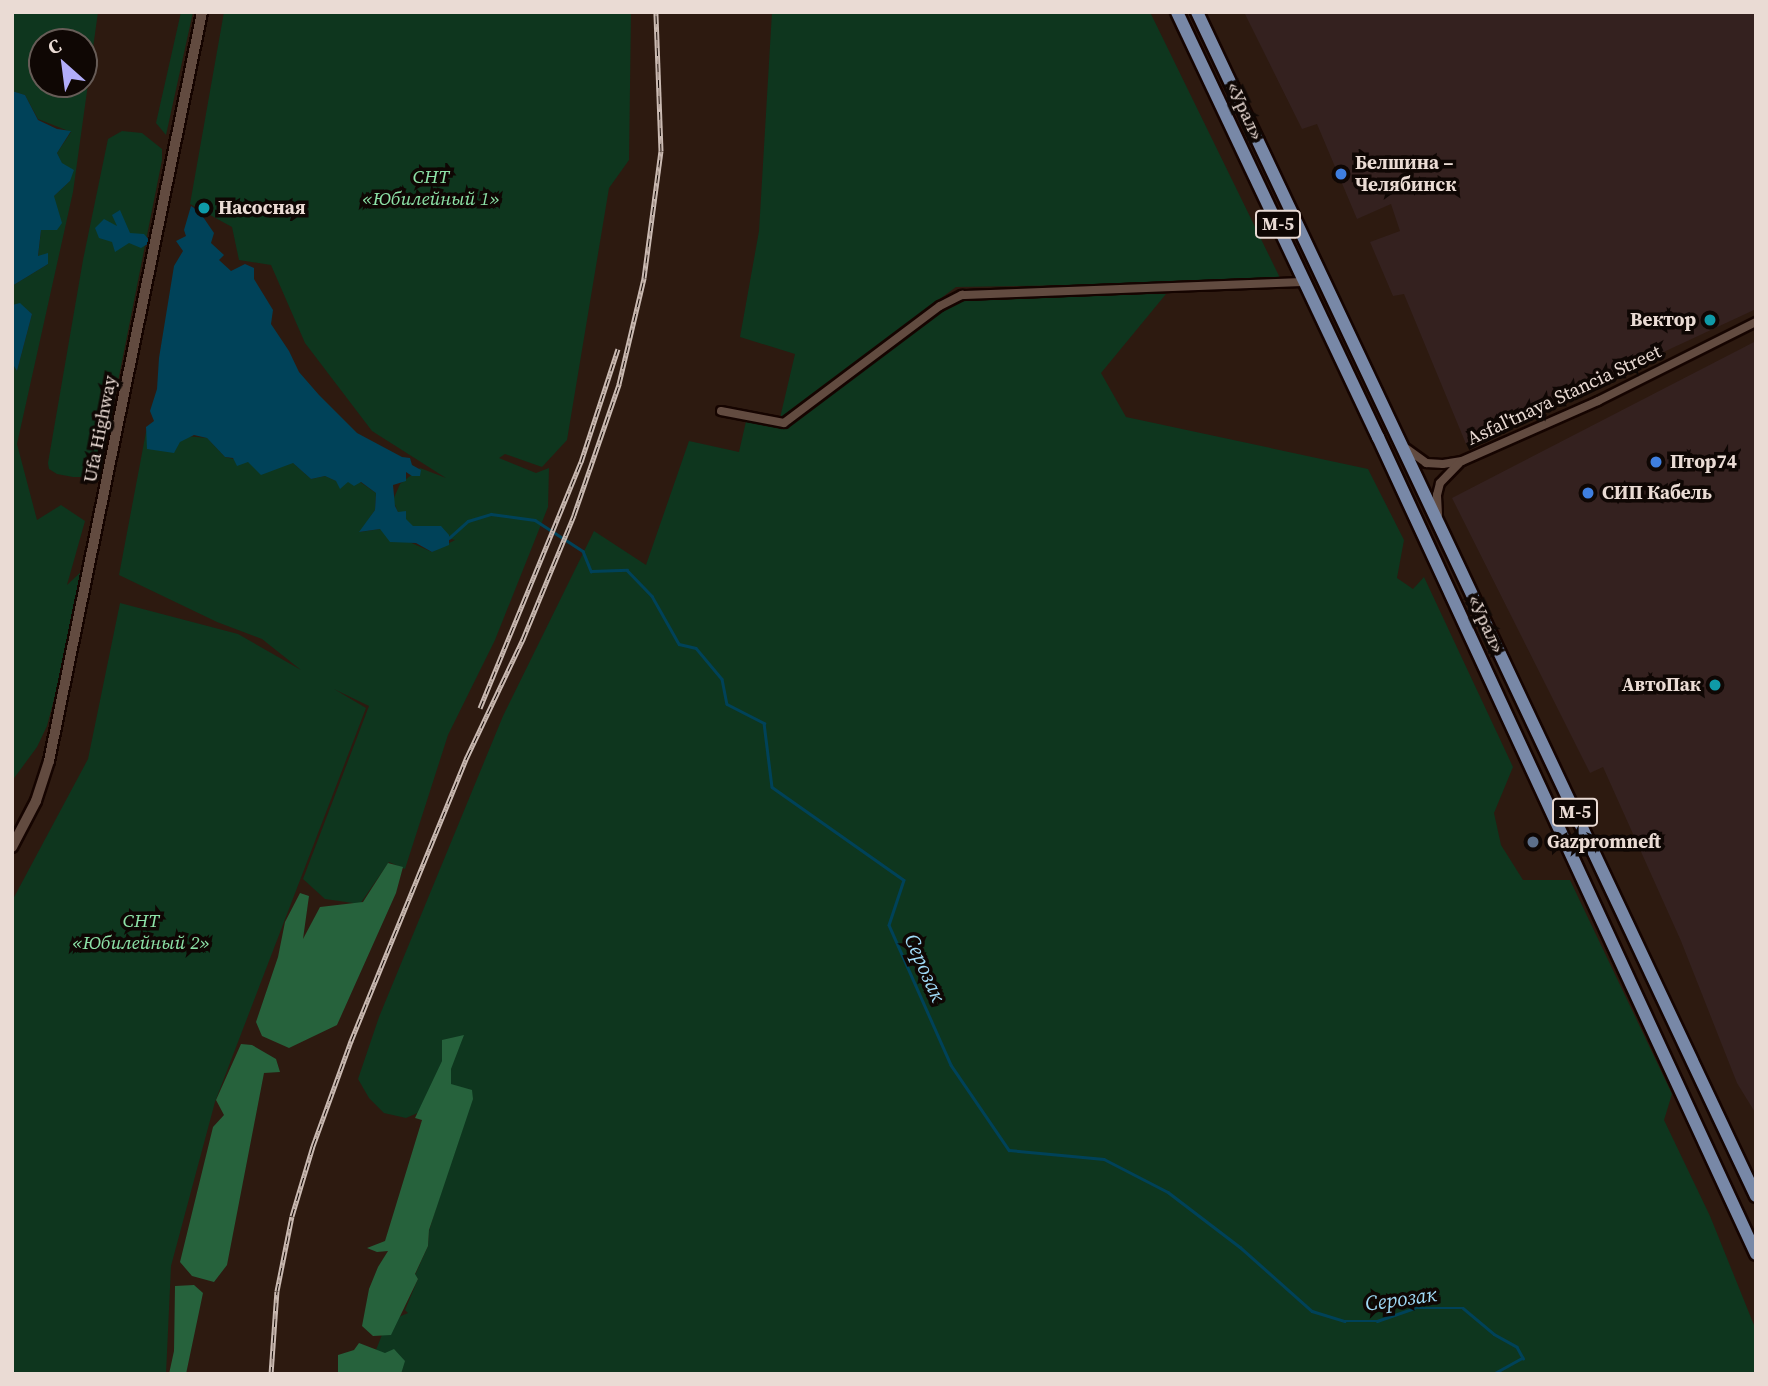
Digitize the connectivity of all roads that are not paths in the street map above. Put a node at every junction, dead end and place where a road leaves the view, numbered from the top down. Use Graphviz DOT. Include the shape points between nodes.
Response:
graph roads {
  1 [pos="202,12"];
  2 [pos="1177,12"];
  3 [pos="1197,12"];
  4 [pos="1305,282"];
  5 [pos="1756,322"];
  6 [pos="720,411"];
  7 [pos="1399,441"];
  8 [pos="1462,461"];
  9 [pos="1444,536"];
  10 [pos="12,847"];
  11 [pos="1756,1196"];
  12 [pos="1756,1254"];
  1 -- 10 [label="main road, Ufa Highway" via="49,761 36,801"];
  2 -- 4 [label="main road, «Урал» / М-5"];
  3 -- 7 [label="main road, «Урал» / М-5"];
  4 -- 6 [label="street" via="962,295 940,306 784,423"];
  4 -- 12 [label="main road, «Урал» / М-5"];
  5 -- 8 [label="street, Asfal'tnaya Stancia Street" via="1598,401"];
  7 -- 8 [label="street" via="1426,463"];
  7 -- 9 [label="main road, «Урал» / М-5"];
  8 -- 9 [label="street" via="1447,472 1437,495"];
  9 -- 11 [label="main road, «Урал» / М-5"];
}
